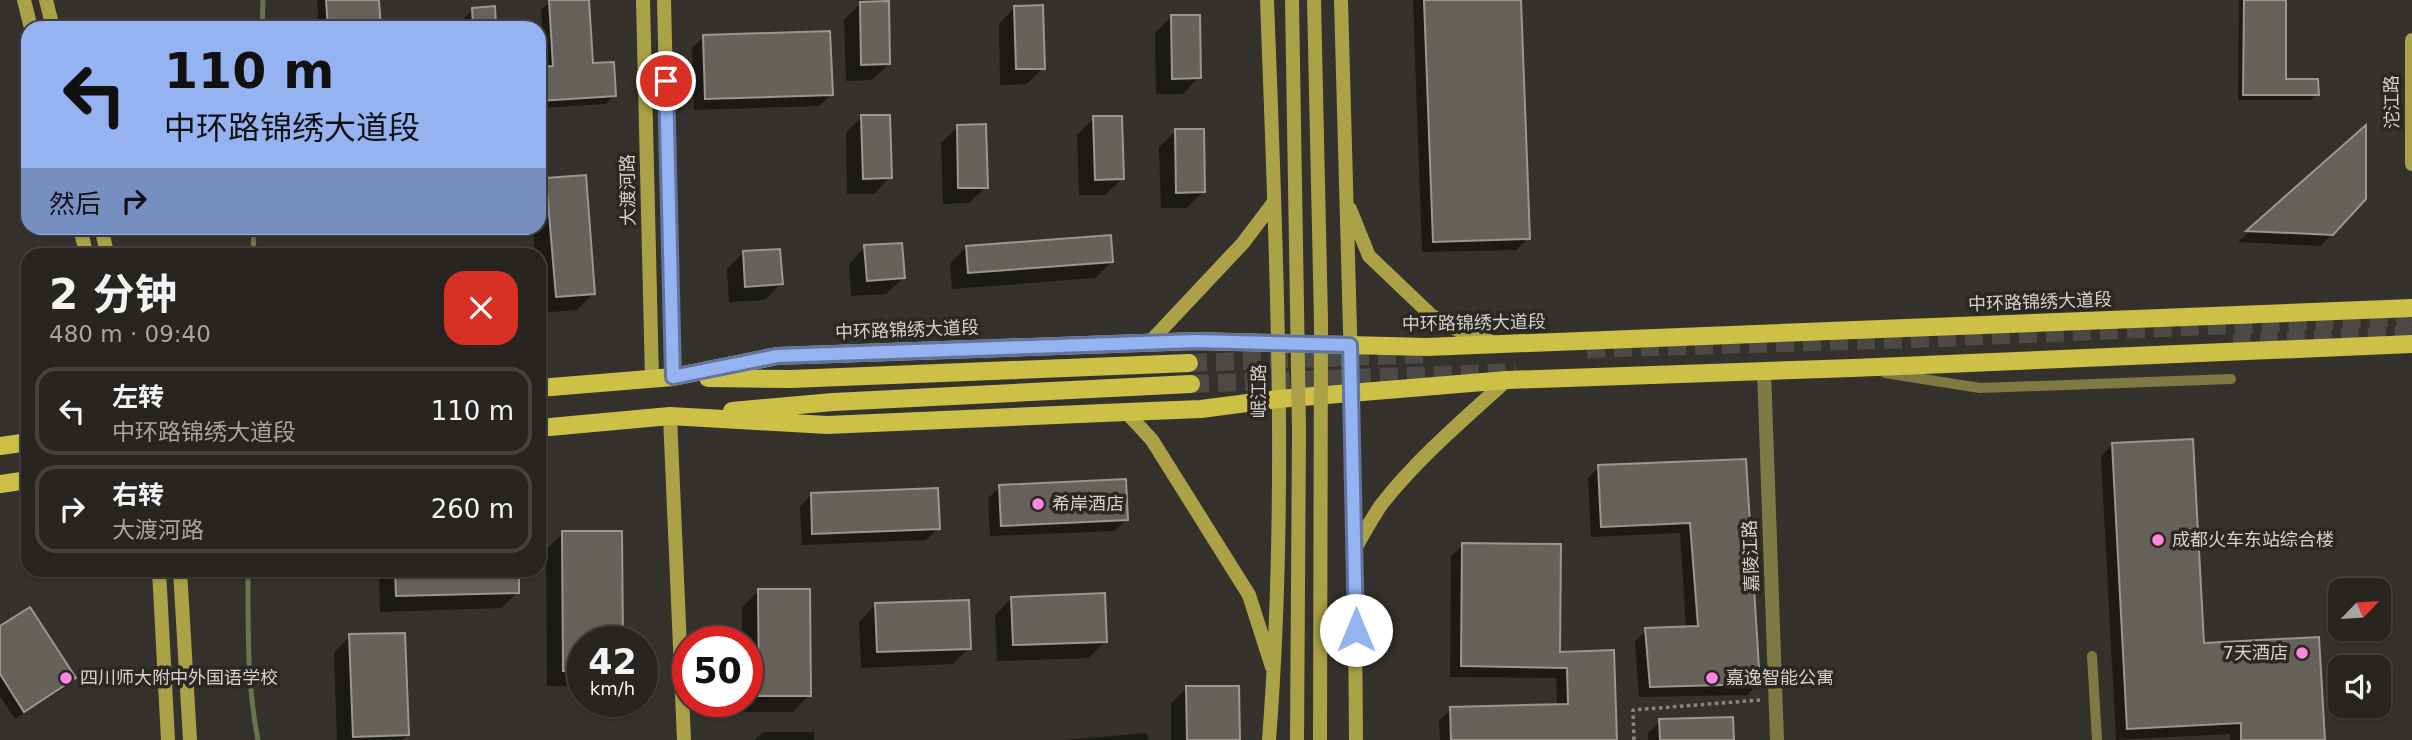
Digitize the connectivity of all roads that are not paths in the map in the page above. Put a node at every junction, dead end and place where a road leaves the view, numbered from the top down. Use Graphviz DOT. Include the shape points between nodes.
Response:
graph roads {
  1 [pos="24,0"];
  2 [pos="46,0"];
  3 [pos="643,0"];
  4 [pos="664,0"];
  5 [pos="1267,0"];
  6 [pos="1292,0"];
  7 [pos="1314,0"];
  8 [pos="1341,0"];
  9 [pos="29,21"];
  10 [pos="51,21"];
  11 [pos="2412,40"];
  12 [pos="2412,164"];
  13 [pos="1345,192"];
  14 [pos="1274,202"];
  15 [pos="2412,308"];
  16 [pos="1149,343"];
  17 [pos="1278,344"];
  18 [pos="1500,344"];
  19 [pos="2412,344"];
  20 [pos="1350,345"];
  21 [pos="1189,363"];
  22 [pos="1853,368"];
  23 [pos="1764,370"];
  24 [pos="673,377"];
  25 [pos="652,379"];
  26 [pos="2231,379"];
  27 [pos="1507,380"];
  28 [pos="1191,384"];
  29 [pos="546,387"];
  30 [pos="1351,392"];
  31 [pos="1278,399"];
  32 [pos="1126,412"];
  33 [pos="670,416"];
  34 [pos="546,427"];
  35 [pos="21,443"];
  36 [pos="0,446"];
  37 [pos="21,481"];
  38 [pos="0,484"];
  39 [pos="1355,548"];
  40 [pos="159,577"];
  41 [pos="180,577"];
  42 [pos="2092,656"];
  43 [pos="1274,675"];
  44 [pos="168,740"];
  45 [pos="190,740"];
  46 [pos="684,740"];
  47 [pos="1269,740"];
  48 [pos="1297,740"];
  49 [pos="1320,740"];
  50 [pos="1356,740"];
  51 [pos="1777,740"];
  52 [pos="2096,740"];
  1 -- 9 [label="main road"];
  2 -- 10 [label="main road"];
  3 -- 25 [label="main road, 大渡河路"];
  4 -- 24 [label="main road"];
  5 -- 14 [label="main road, 岷江路"];
  6 -- 48 [label="main road, bridge" via="1299,430"];
  7 -- 49 [label="main road, bridge" via="1321,334"];
  8 -- 13 [label="main road"];
  11 -- 12 [label="main road, 沱江路"];
  13 -- 18 [label="main road" via="1369,256 1432,316"];
  13 -- 20 [label="main road"];
  14 -- 16 [label="main road"];
  14 -- 17 [label="main road, 岷江路"];
  15 -- 18 [label="main road, 中环路锦绣大道段"];
  16 -- 17 [label="main road, 中环路锦绣大道段"];
  16 -- 24 [label="main road, 中环路锦绣大道段" via="777,356"];
  17 -- 20 [label="main road, 中环路锦绣大道段"];
  17 -- 31 [label="main road, 岷江路"];
  18 -- 20 [label="main road, 中环路锦绣大道段"];
  19 -- 22 [label="main road"];
  20 -- 30 [label="main road"];
  21 -- 24 [label="main road" via="790,379"];
  22 -- 23 [label="main road"];
  22 -- 26 [label="lane" via="1980,388"];
  23 -- 27 [label="main road"];
  23 -- 51 [label="street, 嘉陵江路"];
  24 -- 25 [label="main road, 中环路锦绣大道段"];
  25 -- 29 [label="main road, 中环路锦绣大道段"];
  27 -- 30 [label="main road"];
  27 -- 39 [label="main road" via="1396,487"];
  28 -- 33 [label="main road" via="833,402"];
  30 -- 31 [label="main road"];
  30 -- 39 [label="main road"];
  31 -- 32 [label="main road"];
  31 -- 43 [label="main road, 岷江路" via="1279,581"];
  32 -- 33 [label="main road" via="827,425"];
  32 -- 43 [label="main road" via="1152,440 1249,595"];
  33 -- 34 [label="main road"];
  33 -- 46 [label="main road"];
  35 -- 36 [label="main road"];
  37 -- 38 [label="main road"];
  39 -- 50 [label="main road"];
  40 -- 44 [label="main road"];
  41 -- 45 [label="main road"];
  42 -- 52 [label="lane"];
  43 -- 47 [label="main road, 岷江路"];
}
